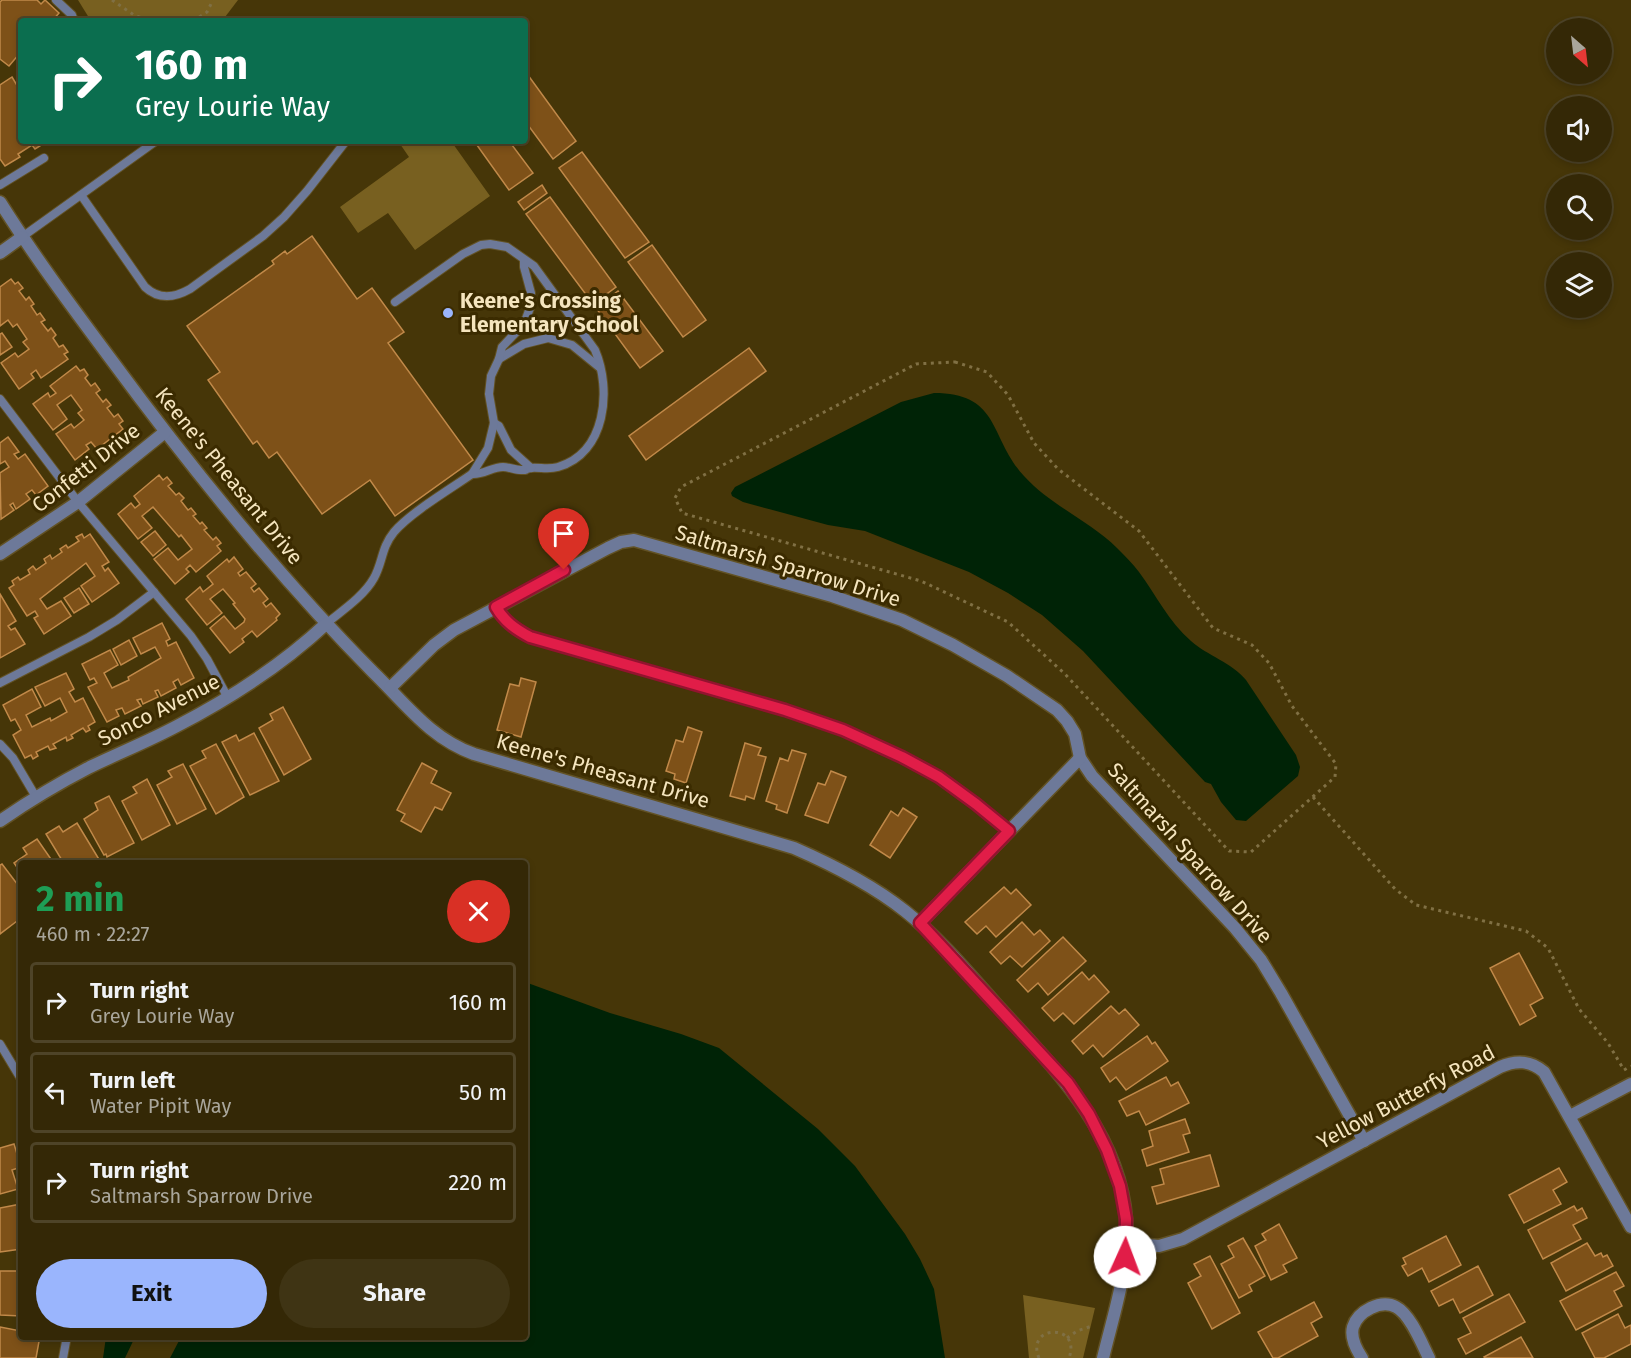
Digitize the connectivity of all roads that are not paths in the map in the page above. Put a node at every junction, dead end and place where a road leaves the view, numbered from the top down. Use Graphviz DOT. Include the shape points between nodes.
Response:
graph roads {
  1 [pos="56,0"];
  2 [pos="73,18"];
  3 [pos="152,144"];
  4 [pos="344,144"];
  5 [pos="44,158"];
  6 [pos="0,185"];
  7 [pos="81,195"];
  8 [pos="0,202"];
  9 [pos="22,237"];
  10 [pos="0,253"];
  11 [pos="524,260"];
  12 [pos="395,302"];
  13 [pos="500,359"];
  14 [pos="599,367"];
  15 [pos="0,399"];
  16 [pos="3,410"];
  17 [pos="494,423"];
  18 [pos="165,432"];
  19 [pos="531,468"];
  20 [pos="472,474"];
  21 [pos="78,502"];
  22 [pos="0,554"];
  23 [pos="154,592"];
  24 [pos="496,607"];
  25 [pos="327,623"];
  26 [pos="0,683"];
  27 [pos="390,688"];
  28 [pos="228,698"];
  29 [pos="0,744"];
  30 [pos="1080,758"];
  31 [pos="36,798"];
  32 [pos="0,821"];
  33 [pos="1009,831"];
  34 [pos="920,923"];
  35 [pos="0,1044"];
  36 [pos="18,1074"];
  37 [pos="1631,1084"];
  38 [pos="1570,1116"];
  39 [pos="1364,1142"];
  40 [pos="1631,1227"];
  41 [pos="1126,1243"];
  42 [pos="66,1340"];
  43 [pos="63,1358"];
  44 [pos="1103,1358"];
  45 [pos="1362,1358"];
  46 [pos="1429,1358"];
  1 -- 2 [label="lane"];
  3 -- 7 [label="lane"];
  4 -- 7 [label="lane" via="307,191 263,236 175,296 151,292"];
  5 -- 6 [label="lane"];
  7 -- 9 [label="lane"];
  8 -- 9 [label="street, Keene's Pheasant Drive"];
  9 -- 10 [label="street"];
  9 -- 18 [label="street, Keene's Pheasant Drive"];
  11 -- 12 [label="lane" via="507,246 481,245"];
  11 -- 13 [label="lane" via="530,308 519,330 502,346"];
  11 -- 14 [label="lane" via="534,266 595,350"];
  13 -- 14 [label="lane" via="524,344 548,338 572,345"];
  13 -- 17 [label="lane" via="491,376 489,394"];
  14 -- 19 [label="lane" via="603,403 591,442 570,463 551,469"];
  15 -- 16 [label="lane"];
  16 -- 21 [label="lane"];
  17 -- 19 [label="lane" via="511,450"];
  17 -- 20 [label="lane" via="488,448"];
  18 -- 21 [label="street, Confetti Drive"];
  18 -- 25 [label="street, Keene's Pheasant Drive"];
  19 -- 20 [label="lane" via="519,471 505,467"];
  20 -- 25 [label="lane" via="401,525 383,549 368,587"];
  21 -- 22 [label="street, Confetti Drive"];
  21 -- 23 [label="lane"];
  23 -- 26 [label="lane" via="89,637"];
  23 -- 28 [label="lane" via="200,649"];
  24 -- 27 [label="street, Saltmarsh Sparrow Drive" via="444,637"];
  24 -- 30 [label="street, Saltmarsh Sparrow Drive" via="608,548 634,540 902,620 1007,676 1057,710 1075,734"];
  24 -- 33 [label="lane" via="509,624 530,637 806,717 862,738 939,777"];
  25 -- 27 [label="street, Keene's Pheasant Drive"];
  25 -- 28 [label="street, Sonco Avenue" via="279,664"];
  27 -- 34 [label="street, Keene's Pheasant Drive" via="429,729 459,749 794,848 863,882"];
  28 -- 31 [label="street, Sonco Avenue"];
  29 -- 31 [label="lane" via="10,753"];
  30 -- 33 [label="street"];
  30 -- 39 [label="street, Saltmarsh Sparrow Drive" via="1092,776 1261,960"];
  31 -- 32 [label="street, Sonco Avenue"];
  33 -- 34 [label="street"];
  34 -- 41 [label="street, Keene's Pheasant Drive" via="1080,1099 1114,1168 1124,1203"];
  35 -- 36 [label="lane"];
  37 -- 38 [label="street"];
  38 -- 39 [label="street, Yellow Butterfy Road" via="1544,1072 1529,1062 1519,1062 1500,1067"];
  38 -- 40 [label="street, Yellow Butterfy Road"];
  39 -- 41 [label="street, Yellow Butterfy Road" via="1183,1239 1159,1245"];
  41 -- 44 [label="street, Keene's Pheasant Drive" via="1122,1282"];
  42 -- 43 [label="lane"];
  45 -- 46 [label="street" via="1353,1342 1353,1327 1370,1308 1388,1304 1407,1317"];
}
